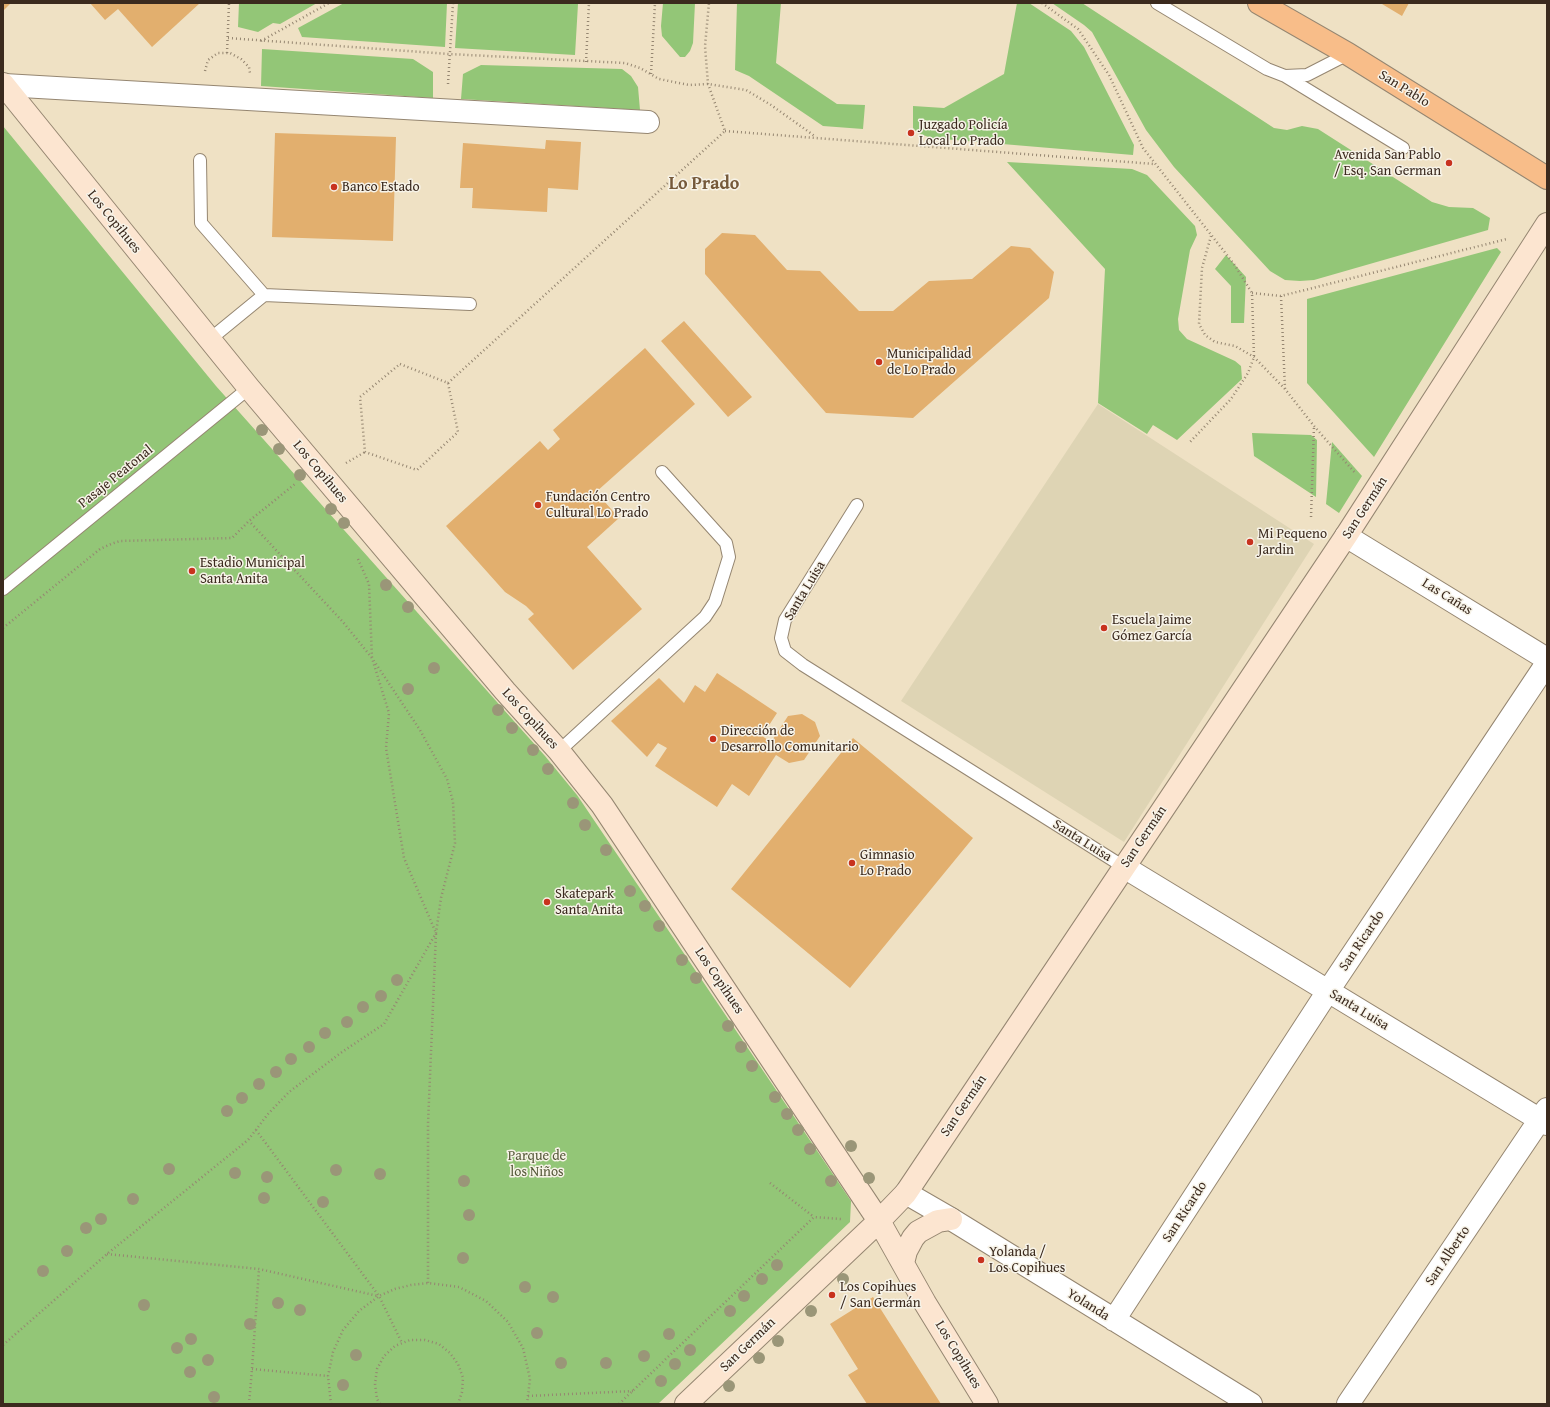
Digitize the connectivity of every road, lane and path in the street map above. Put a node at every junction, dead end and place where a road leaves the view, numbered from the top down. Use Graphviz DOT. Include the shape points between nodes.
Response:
graph roads {
  1 [pos="229,3"];
  2 [pos="329,3"];
  3 [pos="453,3"];
  4 [pos="589,3"];
  5 [pos="655,3"];
  6 [pos="709,3"];
  7 [pos="1042,3"];
  8 [pos="1157,3"];
  9 [pos="1259,3"];
  10 [pos="228,38"];
  11 [pos="261,41"];
  12 [pos="227,53"];
  13 [pos="450,54"];
  14 [pos="1348,54"];
  15 [pos="586,62"];
  16 [pos="651,74"];
  17 [pos="1285,76"];
  18 [pos="708,84"];
  19 [pos="3,85"];
  20 [pos="447,110"];
  21 [pos="648,122"];
  22 [pos="725,130"];
  23 [pos="816,137"];
  24 [pos="1403,148"];
  25 [pos="200,160"];
  26 [pos="1154,164"];
  27 [pos="1547,178"];
  28 [pos="1545,227"];
  29 [pos="1212,236"];
  30 [pos="1252,293"];
  31 [pos="264,295"];
  32 [pos="1281,296"];
  33 [pos="470,304"];
  34 [pos="210,340"];
  35 [pos="1254,357"];
  36 [pos="448,383"];
  37 [pos="249,388"];
  38 [pos="1285,389"];
  39 [pos="1314,426"];
  40 [pos="1190,442"];
  41 [pos="365,452"];
  42 [pos="662,472"];
  43 [pos="323,477"];
  44 [pos="294,484"];
  45 [pos="300,490"];
  46 [pos="1374,494"];
  47 [pos="857,505"];
  48 [pos="1311,517"];
  49 [pos="249,521"];
  50 [pos="1346,536"];
  51 [pos="355,553"];
  52 [pos="3,589"];
  53 [pos="3,628"];
  54 [pos="372,658"];
  55 [pos="1547,659"];
  56 [pos="1547,663"];
  57 [pos="559,751"];
  58 [pos="1124,867"];
  59 [pos="436,933"];
  60 [pos="1328,991"];
  61 [pos="1545,1118"];
  62 [pos="256,1130"];
  63 [pos="770,1183"];
  64 [pos="906,1193"];
  65 [pos="865,1200"];
  66 [pos="814,1217"];
  67 [pos="951,1219"];
  68 [pos="879,1221"];
  69 [pos="107,1254"];
  70 [pos="903,1263"];
  71 [pos="259,1269"];
  72 [pos="428,1283"];
  73 [pos="379,1296"];
  74 [pos="1114,1320"];
  75 [pos="402,1343"];
  76 [pos="3,1345"];
  77 [pos="252,1369"];
  78 [pos="328,1376"];
  79 [pos="633,1391"];
  80 [pos="528,1396"];
  81 [pos="249,1404"];
  82 [pos="331,1404"];
  83 [pos="380,1404"];
  84 [pos="458,1404"];
  85 [pos="527,1404"];
  86 [pos="619,1404"];
  87 [pos="686,1404"];
  88 [pos="987,1404"];
  89 [pos="1251,1404"];
  90 [pos="1348,1404"];
  1 -- 10 [label="path"];
  2 -- 11 [label="path"];
  3 -- 13 [label="path"];
  4 -- 15 [label="path"];
  5 -- 16 [label="path"];
  6 -- 18 [label="path" via="705,46"];
  7 -- 26 [label="path" via="1078,29 1109,75 1143,148"];
  8 -- 17 [label="lane" via="1268,69"];
  9 -- 14 [label="main road, San Pablo"];
  10 -- 11 [label="path"];
  10 -- 12 [label="path"];
  11 -- 13 [label="path"];
  13 -- 15 [label="path"];
  13 -- 20 [label="path"];
  14 -- 17 [label="lane" via="1307,75"];
  14 -- 27 [label="main road, San Pablo"];
  15 -- 16 [label="path" via="625,64"];
  16 -- 18 [label="path" via="689,85"];
  17 -- 24 [label="lane"];
  18 -- 22 [label="path"];
  18 -- 23 [label="path" via="746,90"];
  19 -- 20 [label="street"];
  19 -- 34 [label="street, Los Copihues"];
  20 -- 21 [label="street"];
  22 -- 23 [label="path"];
  22 -- 36 [label="path"];
  23 -- 26 [label="path"];
  25 -- 31 [label="lane" via="201,223"];
  26 -- 29 [label="path"];
  28 -- 32 [label="path"];
  28 -- 46 [label="street, San Germán"];
  29 -- 30 [label="path"];
  29 -- 35 [label="path" via="1202,268 1199,324 1205,335 1215,342 1235,346"];
  30 -- 32 [label="path"];
  30 -- 35 [label="path"];
  31 -- 33 [label="lane"];
  31 -- 34 [label="lane"];
  32 -- 38 [label="path"];
  34 -- 37 [label="street, Los Copihues"];
  35 -- 38 [label="path"];
  35 -- 40 [label="path" via="1248,373 1231,399"];
  36 -- 41 [label="path" via="400,364 360,397"];
  36 -- 41 [label="path" via="458,432 417,470"];
  37 -- 43 [label="street, Los Copihues"];
  37 -- 52 [label="lane, Pasaje Peatonal"];
  38 -- 39 [label="path"];
  39 -- 46 [label="path"];
  39 -- 48 [label="path"];
  41 -- 43 [label="path"];
  42 -- 57 [label="lane" via="726,543 729,556 715,602 705,617"];
  43 -- 44 [label="path"];
  43 -- 57 [label="street, Los Copihues"];
  44 -- 45 [label="path"];
  44 -- 49 [label="path"];
  46 -- 50 [label="street, San Germán"];
  47 -- 58 [label="lane, Santa Luisa" via="785,620 781,638 785,651 803,665"];
  49 -- 53 [label="path" via="232,538 120,541 111,544 100,549"];
  49 -- 54 [label="path" via="343,622"];
  50 -- 55 [label="street, Las Cañas"];
  50 -- 58 [label="street, San Germán"];
  51 -- 54 [label="path" via="369,584"];
  54 -- 59 [label="path" via="389,713 386,748 404,858"];
  54 -- 59 [label="path" via="420,730 449,786 455,843 441,898"];
  56 -- 60 [label="street, San Ricardo"];
  57 -- 65 [label="street, Los Copihues" via="602,805"];
  58 -- 60 [label="street, Santa Luisa"];
  58 -- 64 [label="street, San Germán"];
  59 -- 62 [label="path" via="384,1024 289,1092"];
  59 -- 72 [label="path" via="428,1124"];
  60 -- 61 [label="street, Santa Luisa"];
  60 -- 74 [label="street, San Ricardo"];
  61 -- 90 [label="street, San Alberto"];
  62 -- 69 [label="path" via="248,1140"];
  62 -- 73 [label="path"];
  63 -- 66 [label="path"];
  64 -- 67 [label="street, Yolanda"];
  64 -- 68 [label="street, San Germán"];
  65 -- 66 [label="path" via="842,1220"];
  65 -- 68 [label="street, Los Copihues"];
  66 -- 79 [label="path"];
  67 -- 70 [label="street" via="938,1221 918,1232 906,1251"];
  67 -- 74 [label="street, Yolanda"];
  68 -- 70 [label="street, Los Copihues"];
  68 -- 87 [label="street, San Germán"];
  69 -- 71 [label="path"];
  69 -- 76 [label="path"];
  70 -- 88 [label="street, Los Copihues"];
  71 -- 73 [label="path"];
  71 -- 77 [label="path"];
  72 -- 73 [label="path" via="411,1284"];
  72 -- 80 [label="path" via="459,1287 486,1301 508,1322 524,1348 530,1379"];
  73 -- 75 [label="path"];
  73 -- 78 [label="path" via="359,1311 343,1330 333,1352"];
  74 -- 89 [label="street, Yolanda"];
  75 -- 83 [label="path" via="384,1356 377,1369 375,1384"];
  75 -- 84 [label="path" via="425,1340 439,1344 450,1353 458,1364 463,1378"];
  77 -- 78 [label="path"];
  77 -- 81 [label="path"];
  78 -- 82 [label="path"];
  79 -- 80 [label="path"];
  79 -- 86 [label="path"];
  80 -- 85 [label="path"];
}
